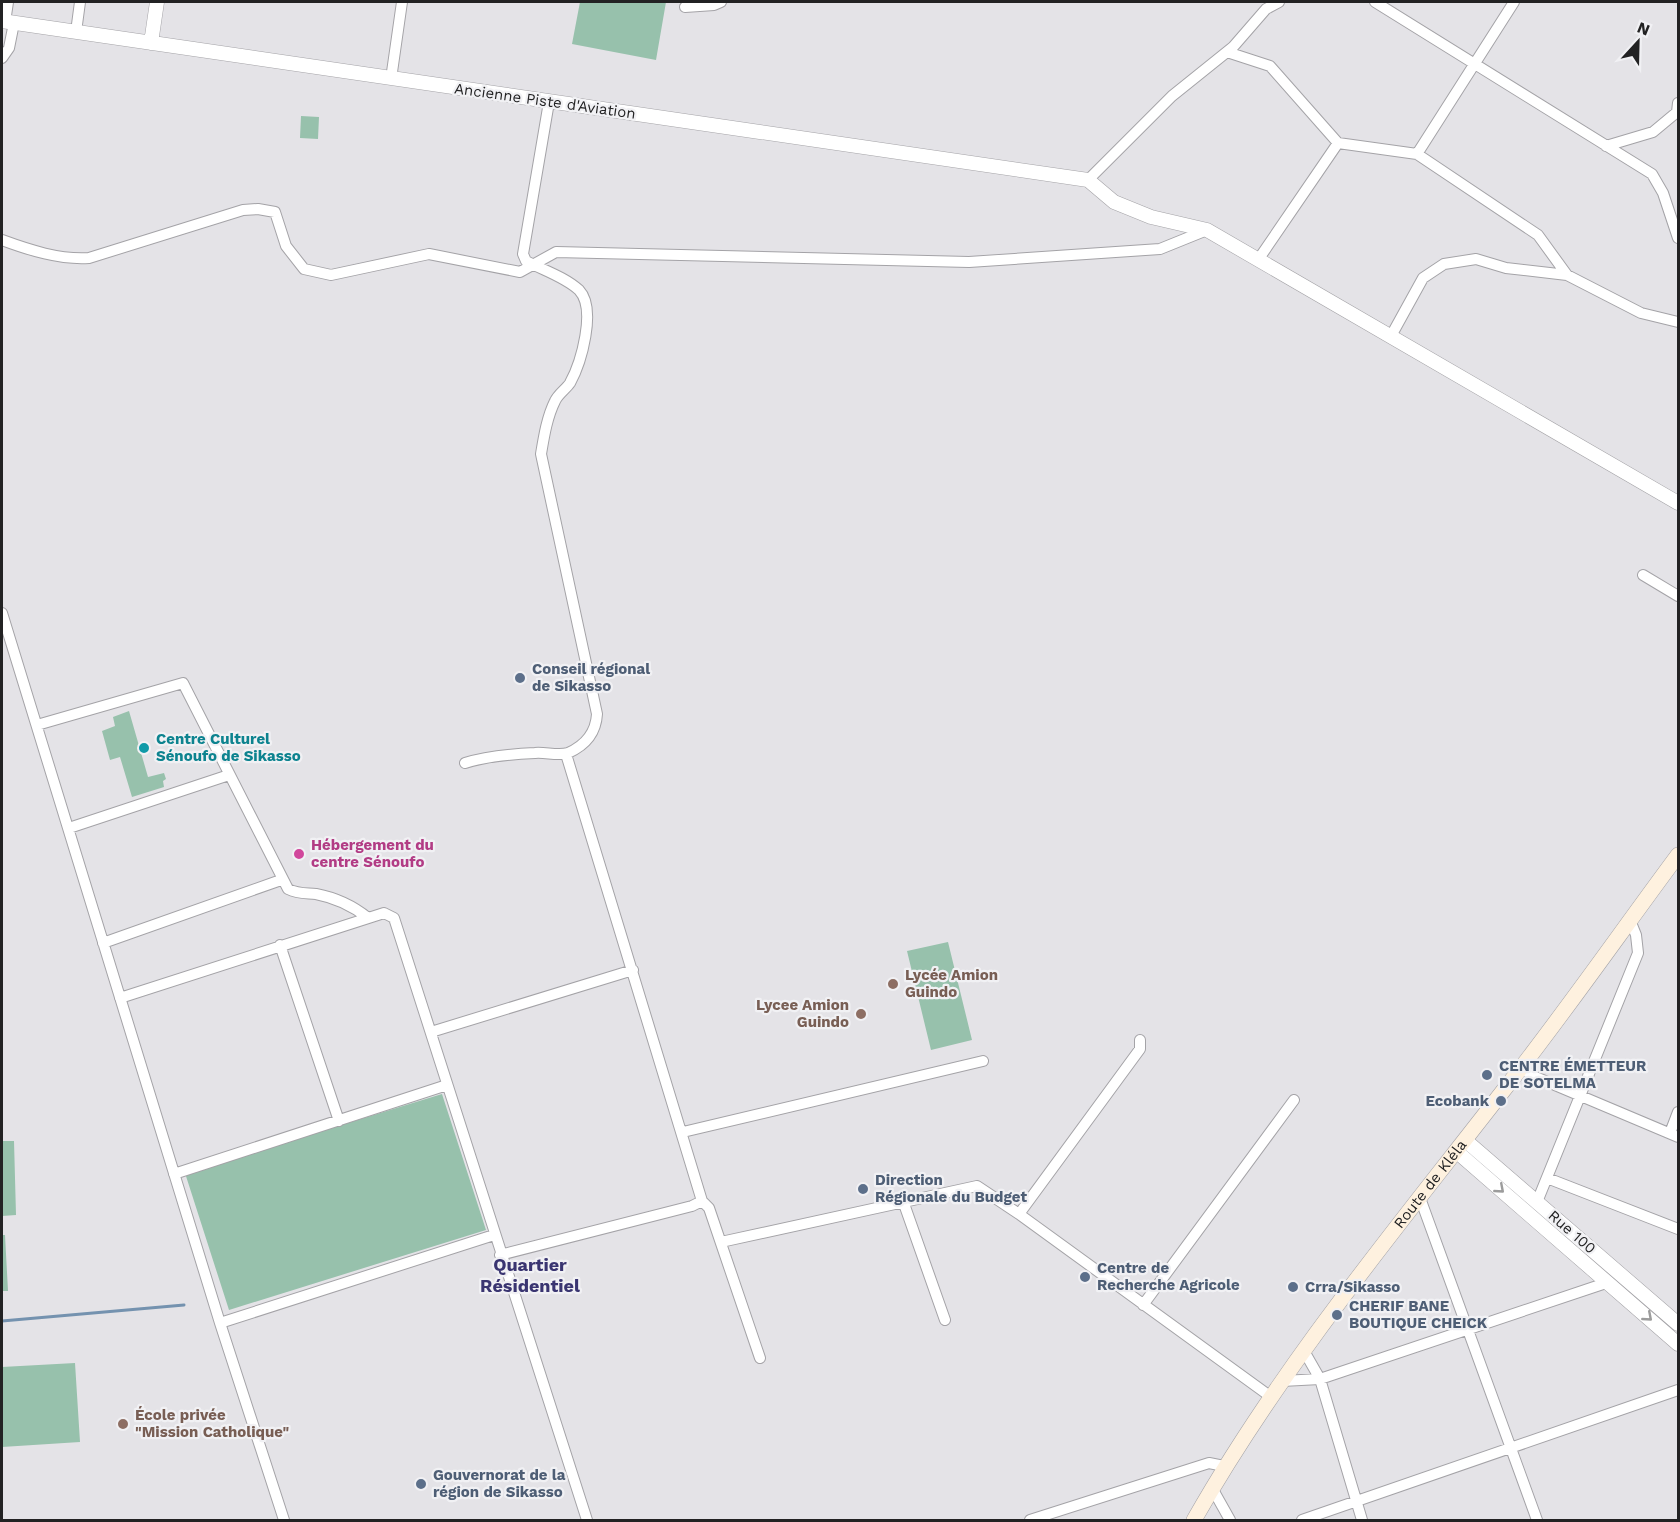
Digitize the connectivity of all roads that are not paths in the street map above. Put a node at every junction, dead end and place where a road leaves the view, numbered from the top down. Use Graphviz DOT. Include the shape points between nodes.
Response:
graph roads {
  1 [pos="8,2"];
  2 [pos="80,2"];
  3 [pos="157,2"];
  4 [pos="402,2"];
  5 [pos="721,2"];
  6 [pos="1279,2"];
  7 [pos="1375,2"];
  8 [pos="1514,2"];
  9 [pos="686,7"];
  10 [pos="7,22"];
  11 [pos="76,32"];
  12 [pos="151,43"];
  13 [pos="1227,52"];
  14 [pos="2,58"];
  15 [pos="1475,64"];
  16 [pos="391,79"];
  17 [pos="549,102"];
  18 [pos="1678,103"];
  19 [pos="1338,143"];
  20 [pos="1606,146"];
  21 [pos="1417,154"];
  22 [pos="1088,180"];
  23 [pos="1206,230"];
  24 [pos="1678,238"];
  25 [pos="2,240"];
  26 [pos="1258,260"];
  27 [pos="535,266"];
  28 [pos="1567,275"];
  29 [pos="1678,321"];
  30 [pos="1391,336"];
  31 [pos="1678,503"];
  32 [pos="1643,574"];
  33 [pos="1678,596"];
  34 [pos="2,613"];
  35 [pos="37,725"];
  36 [pos="566,754"];
  37 [pos="465,763"];
  38 [pos="229,775"];
  39 [pos="69,828"];
  40 [pos="1678,855"];
  41 [pos="281,880"];
  42 [pos="368,918"];
  43 [pos="1630,920"];
  44 [pos="103,943"];
  45 [pos="280,945"];
  46 [pos="633,970"];
  47 [pos="120,998"];
  48 [pos="431,1032"];
  49 [pos="1140,1040"];
  50 [pos="983,1061"];
  51 [pos="1521,1068"];
  52 [pos="447,1085"];
  53 [pos="1578,1095"];
  54 [pos="1294,1100"];
  55 [pos="1678,1112"];
  56 [pos="339,1121"];
  57 [pos="683,1132"];
  58 [pos="1674,1135"];
  59 [pos="1461,1146"];
  60 [pos="174,1174"];
  61 [pos="1547,1178"];
  62 [pos="1420,1198"];
  63 [pos="702,1201"];
  64 [pos="903,1201"];
  65 [pos="1537,1202"];
  66 [pos="1019,1214"];
  67 [pos="1678,1229"];
  68 [pos="494,1235"];
  69 [pos="721,1242"];
  70 [pos="500,1255"];
  71 [pos="1608,1282"];
  72 [pos="1143,1305"];
  73 [pos="945,1320"];
  74 [pos="220,1323"];
  75 [pos="1678,1324"];
  76 [pos="1468,1330"];
  77 [pos="1678,1344"];
  78 [pos="1304,1351"];
  79 [pos="760,1358"];
  80 [pos="1320,1379"];
  81 [pos="1282,1381"];
  82 [pos="1678,1390"];
  83 [pos="1271,1397"];
  84 [pos="1510,1447"];
  85 [pos="1224,1466"];
  86 [pos="1212,1488"];
  87 [pos="1356,1502"];
  88 [pos="284,1521"];
  89 [pos="587,1521"];
  90 [pos="1029,1521"];
  91 [pos="1194,1521"];
  92 [pos="1230,1521"];
  93 [pos="1302,1521"];
  94 [pos="1362,1521"];
  95 [pos="1536,1521"];
  1 -- 10 [label="street"];
  2 -- 11 [label="street"];
  3 -- 12 [label="street"];
  4 -- 16 [label="street"];
  5 -- 9 [label="street"];
  6 -- 13 [label="street" via="1266,9"];
  7 -- 15 [label="street"];
  8 -- 15 [label="street"];
  10 -- 11 [label="street, Ancienne Piste d'Aviation"];
  10 -- 14 [label="street" via="9,48"];
  11 -- 12 [label="street, Ancienne Piste d'Aviation"];
  12 -- 16 [label="street, Ancienne Piste d'Aviation"];
  13 -- 19 [label="street" via="1270,66"];
  13 -- 22 [label="street" via="1172,96"];
  15 -- 20 [label="street"];
  15 -- 21 [label="street"];
  16 -- 17 [label="street, Ancienne Piste d'Aviation"];
  17 -- 22 [label="street, Ancienne Piste d'Aviation"];
  17 -- 27 [label="street" via="523,254"];
  18 -- 20 [label="street" via="1677,112 1653,132"];
  19 -- 21 [label="street"];
  19 -- 26 [label="street"];
  20 -- 24 [label="street" via="1652,174 1663,193"];
  21 -- 28 [label="street" via="1538,235"];
  22 -- 23 [label="street" via="1114,202 1151,217"];
  23 -- 26 [label="street"];
  23 -- 27 [label="street" via="1160,249 969,262 556,252"];
  25 -- 27 [label="street" via="24,249 74,259 89,258 243,210 258,209 275,212 286,246 304,269 331,275 429,254 520,273"];
  26 -- 30 [label="street"];
  27 -- 36 [label="street" via="562,278 580,292 586,312 586,344 569,384 556,398 541,454 597,714 593,734"];
  28 -- 29 [label="street" via="1641,313"];
  28 -- 30 [label="street" via="1506,268 1476,259 1444,264 1423,279"];
  30 -- 31 [label="street"];
  32 -- 33 [label="street"];
  34 -- 35 [label="street"];
  35 -- 38 [label="street" via="183,683"];
  35 -- 39 [label="street"];
  36 -- 37 [label="street" via="537,753"];
  36 -- 46 [label="street"];
  38 -- 39 [label="street"];
  38 -- 41 [label="street"];
  39 -- 44 [label="street"];
  40 -- 43 [label="main road, Route de Kléla"];
  41 -- 42 [label="street" via="296,893 348,903"];
  41 -- 44 [label="street"];
  42 -- 45 [label="street"];
  42 -- 48 [label="street" via="384,913 394,918"];
  43 -- 51 [label="main road, Route de Kléla"];
  43 -- 53 [label="street" via="1638,953"];
  44 -- 47 [label="street"];
  45 -- 47 [label="street"];
  45 -- 56 [label="street"];
  46 -- 48 [label="street"];
  46 -- 57 [label="street"];
  47 -- 60 [label="street"];
  48 -- 52 [label="street"];
  49 -- 66 [label="street" via="1140,1049"];
  50 -- 57 [label="street"];
  51 -- 53 [label="street"];
  51 -- 59 [label="main road, Route de Kléla"];
  52 -- 56 [label="street"];
  52 -- 68 [label="street"];
  53 -- 58 [label="street"];
  53 -- 61 [label="street"];
  54 -- 72 [label="street"];
  55 -- 58 [label="street"];
  56 -- 60 [label="street"];
  57 -- 63 [label="street"];
  59 -- 62 [label="main road, Route de Kléla"];
  59 -- 65 [label="street, Rue 100"];
  59 -- 71 [label="street, one-way"];
  60 -- 74 [label="street"];
  61 -- 65 [label="street"];
  61 -- 67 [label="street"];
  62 -- 76 [label="street"];
  62 -- 78 [label="main road, Route de Kléla"];
  63 -- 69 [label="street" via="709,1208"];
  63 -- 70 [label="street"];
  64 -- 66 [label="street" via="977,1186"];
  64 -- 69 [label="street"];
  64 -- 73 [label="street"];
  65 -- 75 [label="street, Rue 100"];
  66 -- 72 [label="street"];
  68 -- 70 [label="street"];
  68 -- 74 [label="street"];
  69 -- 79 [label="street"];
  70 -- 89 [label="street"];
  71 -- 76 [label="street"];
  71 -- 77 [label="street, one-way"];
  72 -- 83 [label="street"];
  74 -- 88 [label="street"];
  76 -- 80 [label="street"];
  76 -- 84 [label="street"];
  78 -- 80 [label="street"];
  78 -- 81 [label="main road, Route de Kléla"];
  80 -- 81 [label="street"];
  80 -- 87 [label="street"];
  81 -- 83 [label="main road, Route de Kléla"];
  82 -- 84 [label="street"];
  83 -- 85 [label="main road, Route de Kléla"];
  84 -- 87 [label="street"];
  84 -- 95 [label="street"];
  85 -- 86 [label="main road, Route de Kléla"];
  85 -- 90 [label="street" via="1209,1463"];
  86 -- 91 [label="main road, Route de Kléla"];
  86 -- 92 [label="street"];
  87 -- 93 [label="street"];
  87 -- 94 [label="street"];
}
